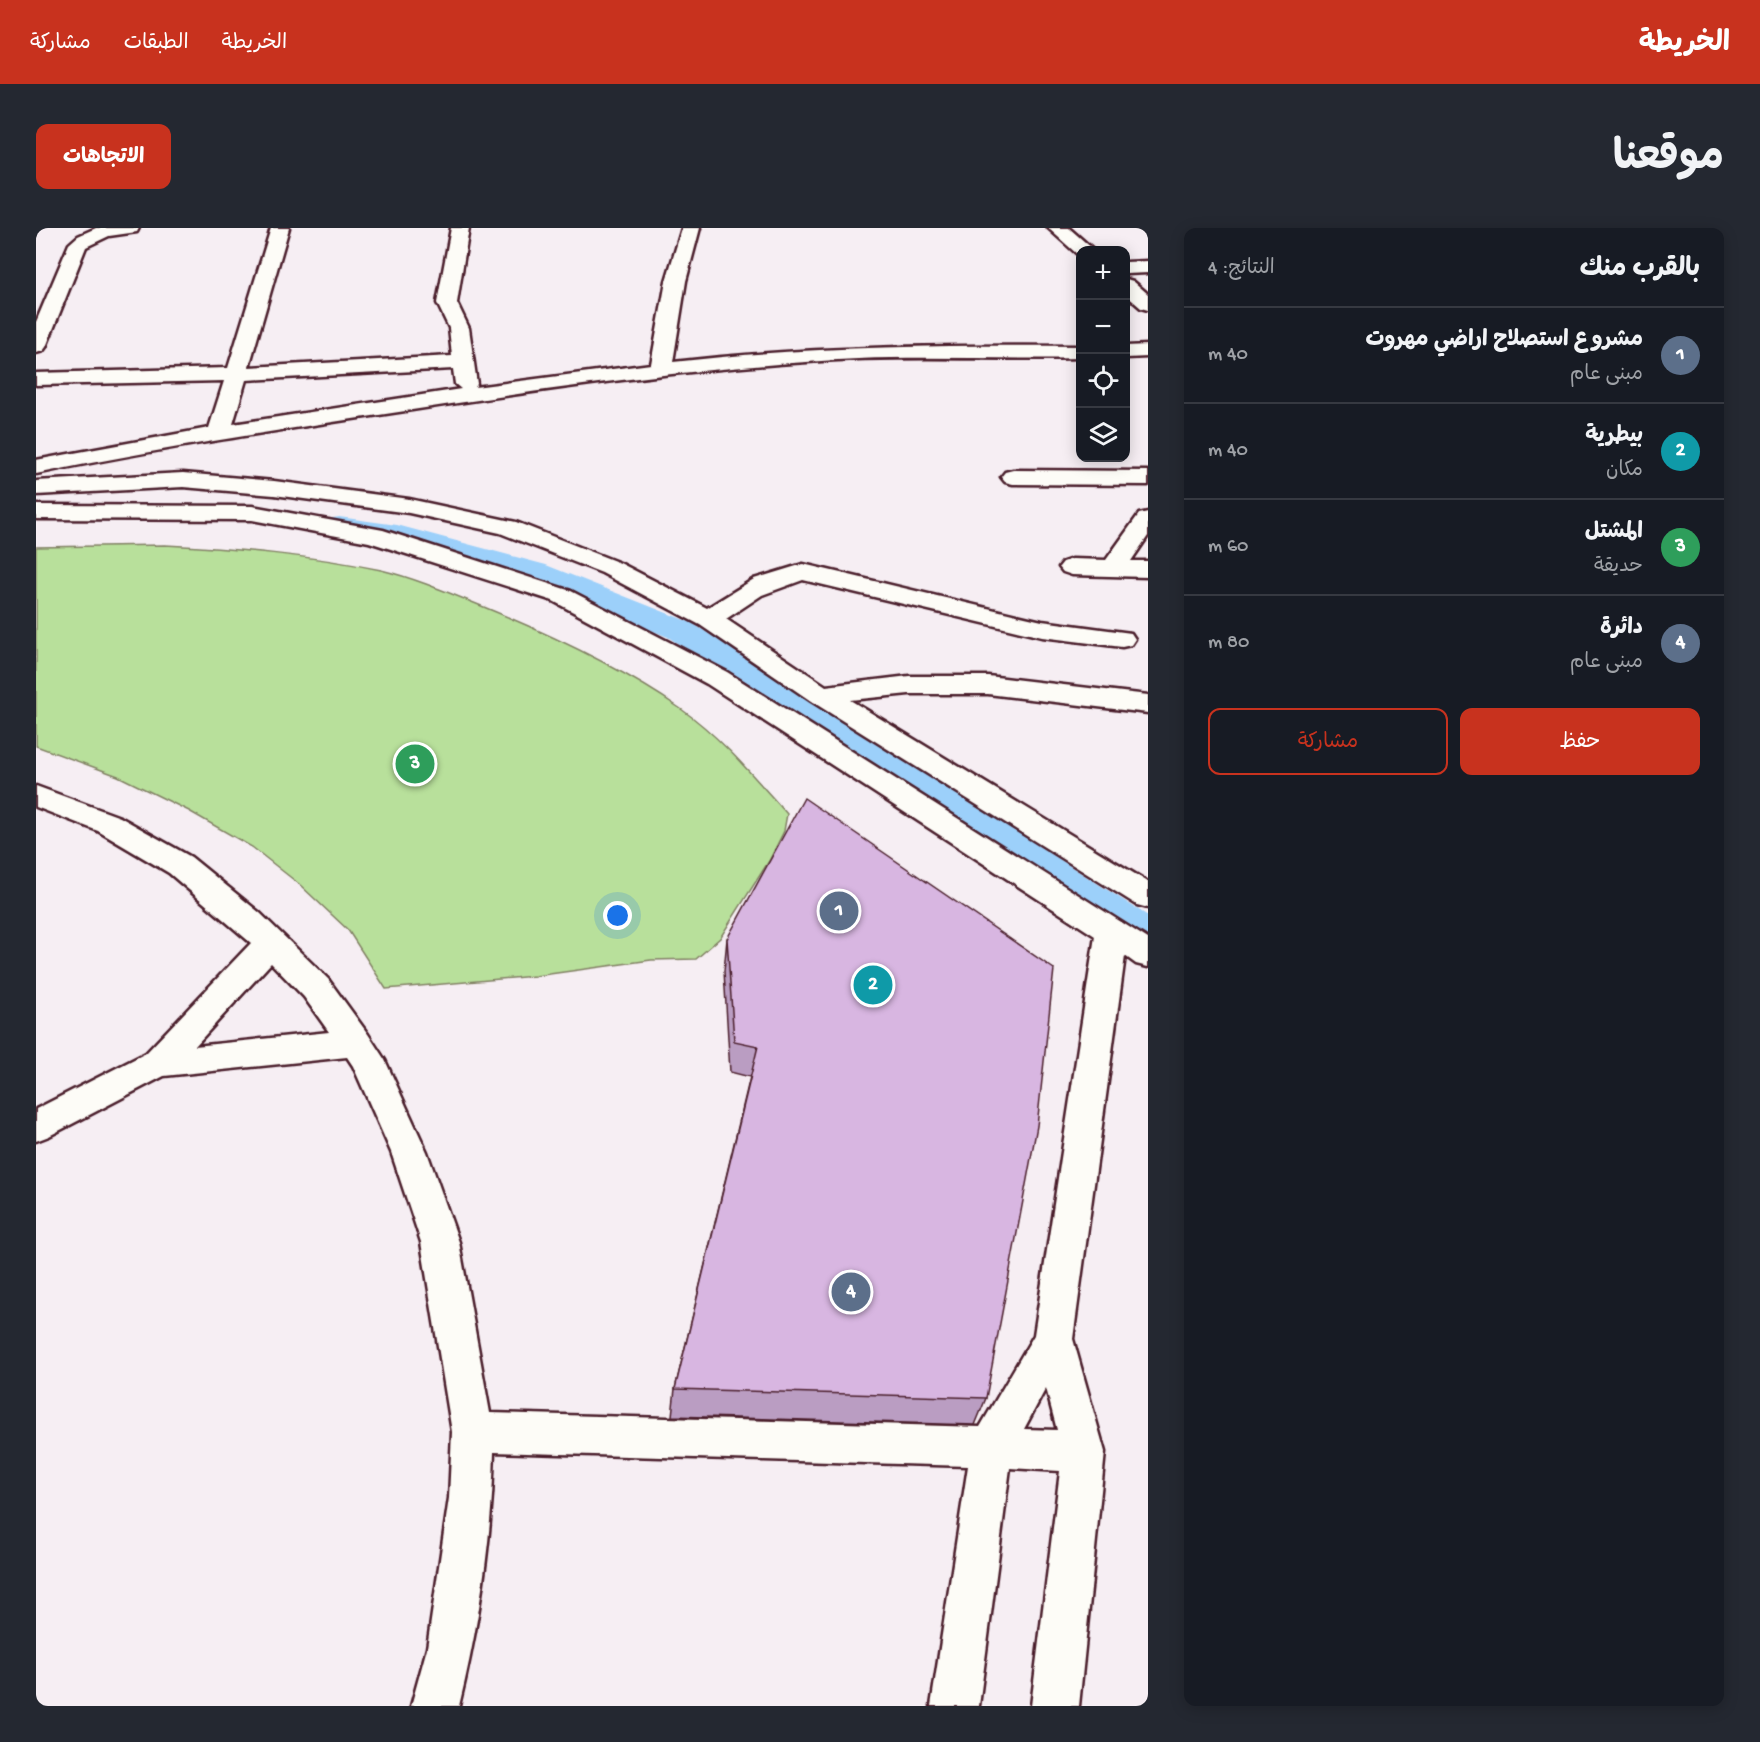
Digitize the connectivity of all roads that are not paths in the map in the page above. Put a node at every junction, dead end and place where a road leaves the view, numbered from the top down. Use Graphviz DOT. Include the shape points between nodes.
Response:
graph roads {
  1 [pos="130,228"];
  2 [pos="280,228"];
  3 [pos="460,228"];
  4 [pos="691,228"];
  5 [pos="1057,228"];
  6 [pos="1079,246"];
  7 [pos="1148,267"];
  8 [pos="1130,268"];
  9 [pos="1130,289"];
  10 [pos="1148,304"];
  11 [pos="36,347"];
  12 [pos="1130,351"];
  13 [pos="1148,351"];
  14 [pos="1076,352"];
  15 [pos="463,362"];
  16 [pos="661,369"];
  17 [pos="236,374"];
  18 [pos="36,379"];
  19 [pos="467,395"];
  20 [pos="219,433"];
  21 [pos="36,467"];
  22 [pos="1013,477"];
  23 [pos="1148,478"];
  24 [pos="36,488"];
  25 [pos="36,512"];
  26 [pos="1148,519"];
  27 [pos="1072,567"];
  28 [pos="1113,568"];
  29 [pos="1148,569"];
  30 [pos="709,619"];
  31 [pos="1122,639"];
  32 [pos="821,695"];
  33 [pos="1148,704"];
  34 [pos="36,796"];
  35 [pos="1148,897"];
  36 [pos="1112,930"];
  37 [pos="271,943"];
  38 [pos="1148,955"];
  39 [pos="356,1043"];
  40 [pos="158,1063"];
  41 [pos="36,1126"];
  42 [pos="1053,1338"];
  43 [pos="473,1432"];
  44 [pos="992,1447"];
  45 [pos="1084,1452"];
  46 [pos="435,1706"];
  47 [pos="955,1706"];
  48 [pos="1055,1706"];
  1 -- 11 [label="street" via="92,234 78,244 54,283"];
  2 -- 17 [label="street"];
  3 -- 15 [label="street" via="447,303 459,328"];
  4 -- 16 [label="street" via="675,281"];
  5 -- 6 [label="street"];
  7 -- 8 [label="street"];
  9 -- 10 [label="street"];
  12 -- 13 [label="street"];
  14 -- 16 [label="street" via="859,353"];
  15 -- 17 [label="street"];
  15 -- 19 [label="street"];
  16 -- 19 [label="street"];
  17 -- 18 [label="street"];
  17 -- 20 [label="street"];
  19 -- 20 [label="street"];
  20 -- 21 [label="street"];
  22 -- 23 [label="street"];
  24 -- 30 [label="street" via="183,480 409,506 507,527 610,567"];
  25 -- 36 [label="street" via="252,513 374,535 562,596 717,678"];
  26 -- 28 [label="street"];
  27 -- 28 [label="street"];
  28 -- 29 [label="street"];
  30 -- 31 [label="street" via="751,588 803,572 1042,629"];
  30 -- 32 [label="street"];
  32 -- 33 [label="street" via="909,685 988,685"];
  32 -- 35 [label="street"];
  34 -- 37 [label="street" via="109,824 180,865"];
  36 -- 38 [label="street"];
  36 -- 42 [label="street"];
  37 -- 39 [label="street" via="316,988"];
  37 -- 40 [label="street"];
  39 -- 40 [label="street"];
  39 -- 43 [label="street" via="368,1060 409,1152 440,1242"];
  40 -- 41 [label="street"];
  42 -- 44 [label="street"];
  42 -- 45 [label="street"];
  43 -- 44 [label="street"];
  43 -- 46 [label="street" via="471,1498 450,1648"];
  44 -- 45 [label="street"];
  44 -- 47 [label="street"];
  45 -- 48 [label="street"];
}
